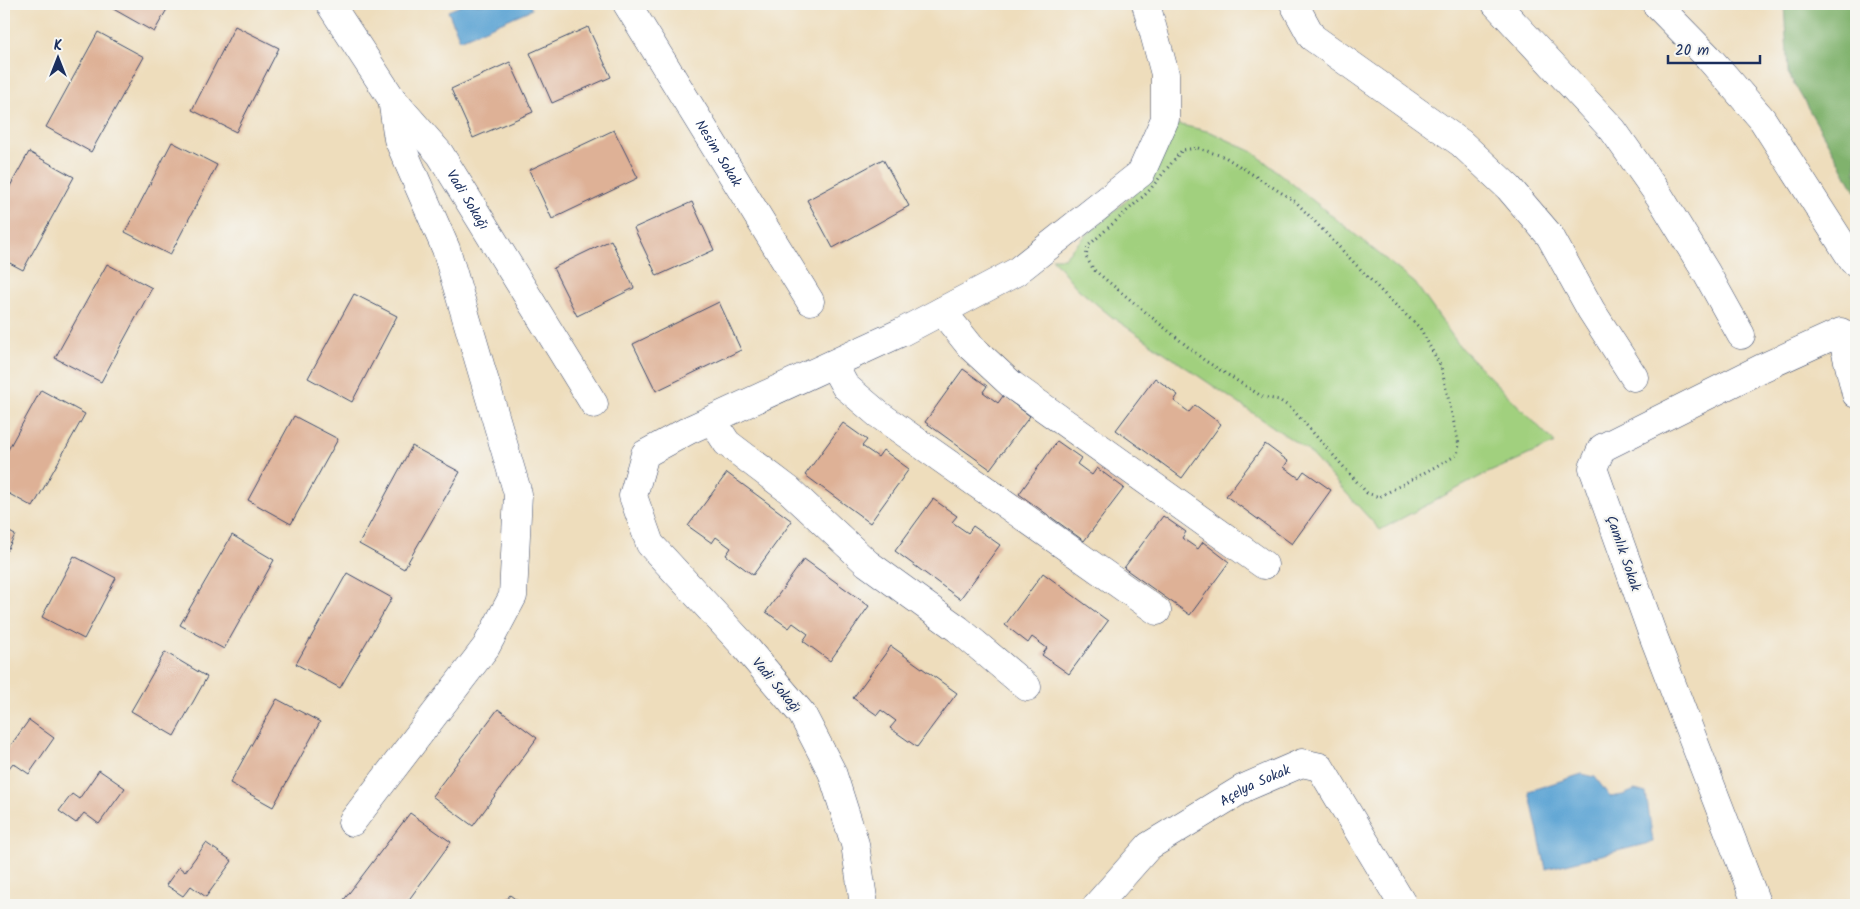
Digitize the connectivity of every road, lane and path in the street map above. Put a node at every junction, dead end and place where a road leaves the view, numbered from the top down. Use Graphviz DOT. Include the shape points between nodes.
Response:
graph roads {
  1 [pos="330,4"];
  2 [pos="627,4"];
  3 [pos="1146,4"];
  4 [pos="1294,4"];
  5 [pos="1496,4"];
  6 [pos="1656,4"];
  7 [pos="392,98"];
  8 [pos="1182,150"];
  9 [pos="1853,261"];
  10 [pos="810,301"];
  11 [pos="942,311"];
  12 [pos="1741,335"];
  13 [pos="833,364"];
  14 [pos="1634,377"];
  15 [pos="1856,394"];
  16 [pos="594,404"];
  17 [pos="712,420"];
  18 [pos="1264,565"];
  19 [pos="1157,611"];
  20 [pos="1027,687"];
  21 [pos="352,822"];
  22 [pos="864,905"];
  23 [pos="1097,905"];
  24 [pos="1403,905"];
  25 [pos="1757,905"];
  1 -- 7 [label="street, Vadi Sokağı"];
  2 -- 10 [label="street, Nesim Sokak"];
  3 -- 11 [label="street" via="1165,74 1165,119 1141,173 1016,272"];
  4 -- 14 [label="street" via="1312,37 1461,143 1509,188 1550,236 1591,310"];
  5 -- 12 [label="street" via="1613,130 1660,197"];
  6 -- 9 [label="street" via="1762,119"];
  7 -- 16 [label="street, Vadi Sokağı" via="440,154"];
  7 -- 21 [label="street" via="398,139 446,249 518,494 513,596 486,647"];
  8 -- 8 [label="path" via="1148,192 1088,246 1086,257 1094,270 1204,360 1263,397 1279,400 1290,408 1367,493 1379,497 1457,455 1459,445 1441,367 1420,328 1296,202 1225,157 1198,148"];
  11 -- 13 [label="street"];
  11 -- 18 [label="street" via="970,346 1012,386"];
  13 -- 17 [label="street"];
  13 -- 19 [label="street" via="845,386 878,414"];
  15 -- 25 [label="street, Çamlık Sokak" via="1841,332 1602,448 1594,468 1651,630"];
  17 -- 20 [label="street" via="727,443 790,490 867,563 958,630"];
  17 -- 22 [label="street, Vadi Sokağı" via="645,454 633,496 650,544 802,714 832,772 855,844"];
  23 -- 24 [label="street, Açelya Sokak" via="1149,846 1244,788 1302,763 1320,767"];
}
